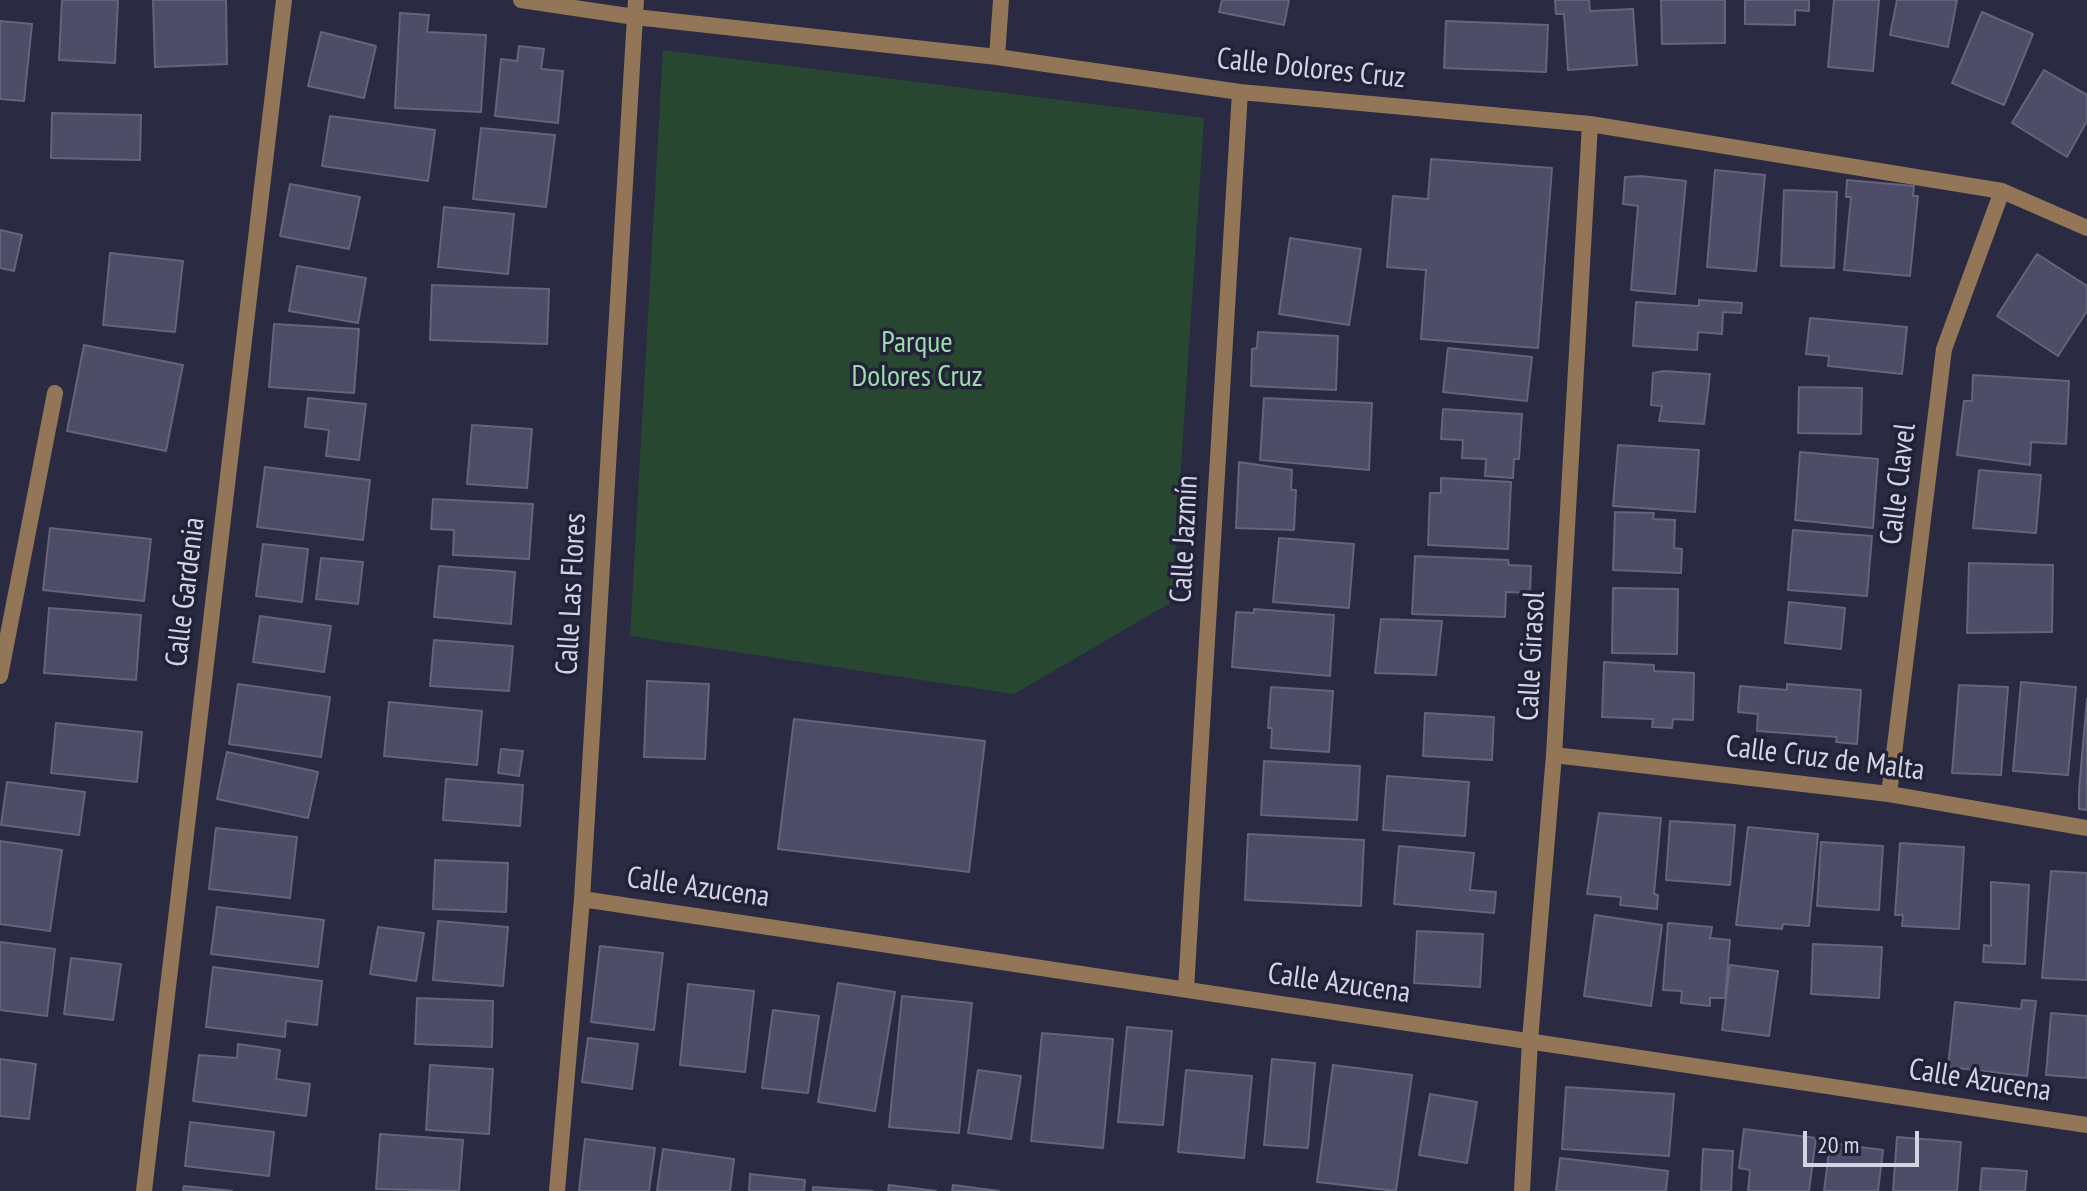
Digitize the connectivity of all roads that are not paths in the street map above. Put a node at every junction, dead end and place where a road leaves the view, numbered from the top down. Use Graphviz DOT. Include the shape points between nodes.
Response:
graph roads {
  1 [pos="284,0"];
  2 [pos="521,0"];
  3 [pos="1001,0"];
  4 [pos="635,9"];
  5 [pos="997,57"];
  6 [pos="1240,92"];
  7 [pos="1590,124"];
  8 [pos="2002,191"];
  9 [pos="2087,228"];
  10 [pos="55,393"];
  11 [pos="0,676"];
  12 [pos="1554,755"];
  13 [pos="1889,794"];
  14 [pos="2087,828"];
  15 [pos="582,899"];
  16 [pos="1186,989"];
  17 [pos="1530,1040"];
  18 [pos="2087,1125"];
  19 [pos="144,1191"];
  20 [pos="557,1191"];
  21 [pos="1522,1191"];
  1 -- 19 [label="street, Calle Gardenia"];
  2 -- 4 [label="street, Calle Dolores Cruz"];
  3 -- 5 [label="street"];
  4 -- 5 [label="street, Calle Dolores Cruz"];
  4 -- 15 [label="street, Calle Las Flores"];
  5 -- 6 [label="street, Calle Dolores Cruz"];
  6 -- 7 [label="street, Calle Dolores Cruz"];
  6 -- 16 [label="street, Calle Jazmín"];
  7 -- 8 [label="street, Calle Dolores Cruz"];
  7 -- 12 [label="street, Calle Girasol"];
  8 -- 9 [label="street, Calle Dolores Cruz"];
  8 -- 13 [label="street, Calle Clavel" via="1944,349"];
  10 -- 11 [label="street"];
  12 -- 13 [label="street, Calle Cruz de Malta"];
  12 -- 17 [label="street, Calle Girasol"];
  13 -- 14 [label="street, Calle Cruz de Malta"];
  15 -- 16 [label="street, Calle Azucena"];
  15 -- 20 [label="street, Calle Las Flores"];
  16 -- 17 [label="street, Calle Azucena"];
  17 -- 18 [label="street, Calle Azucena"];
  17 -- 21 [label="street, Calle Girasol"];
}
